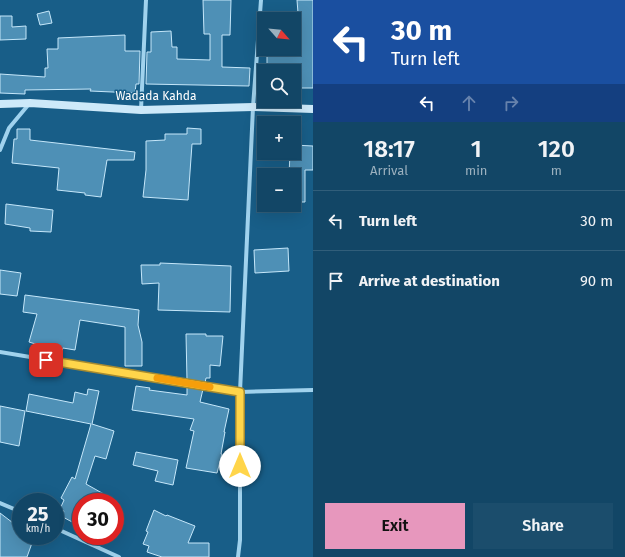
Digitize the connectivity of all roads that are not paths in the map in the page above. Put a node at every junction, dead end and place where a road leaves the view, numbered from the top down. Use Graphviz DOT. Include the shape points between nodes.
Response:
graph roads {
  1 [pos="146,0"];
  2 [pos="261,0"];
  3 [pos="0,104"];
  4 [pos="30,104"];
  5 [pos="253,107"];
  6 [pos="313,109"];
  7 [pos="141,110"];
  8 [pos="0,150"];
  9 [pos="0,352"];
  10 [pos="313,390"];
  11 [pos="240,392"];
  12 [pos="0,503"];
  13 [pos="12,508"];
  14 [pos="64,532"];
  15 [pos="119,557"];
  16 [pos="238,557"];
  1 -- 7 [label="street"];
  2 -- 5 [label="street"];
  3 -- 4 [label="main road, Wadada Kahda"];
  4 -- 7 [label="main road, Wadada Kahda"];
  4 -- 8 [label="street" via="9,128"];
  5 -- 6 [label="main road, Wadada Kahda"];
  5 -- 7 [label="main road, Wadada Kahda"];
  5 -- 11 [label="street"];
  9 -- 11 [label="street"];
  10 -- 11 [label="street"];
  11 -- 16 [label="street"];
  12 -- 13 [label="street"];
  14 -- 15 [label="street"];
}
